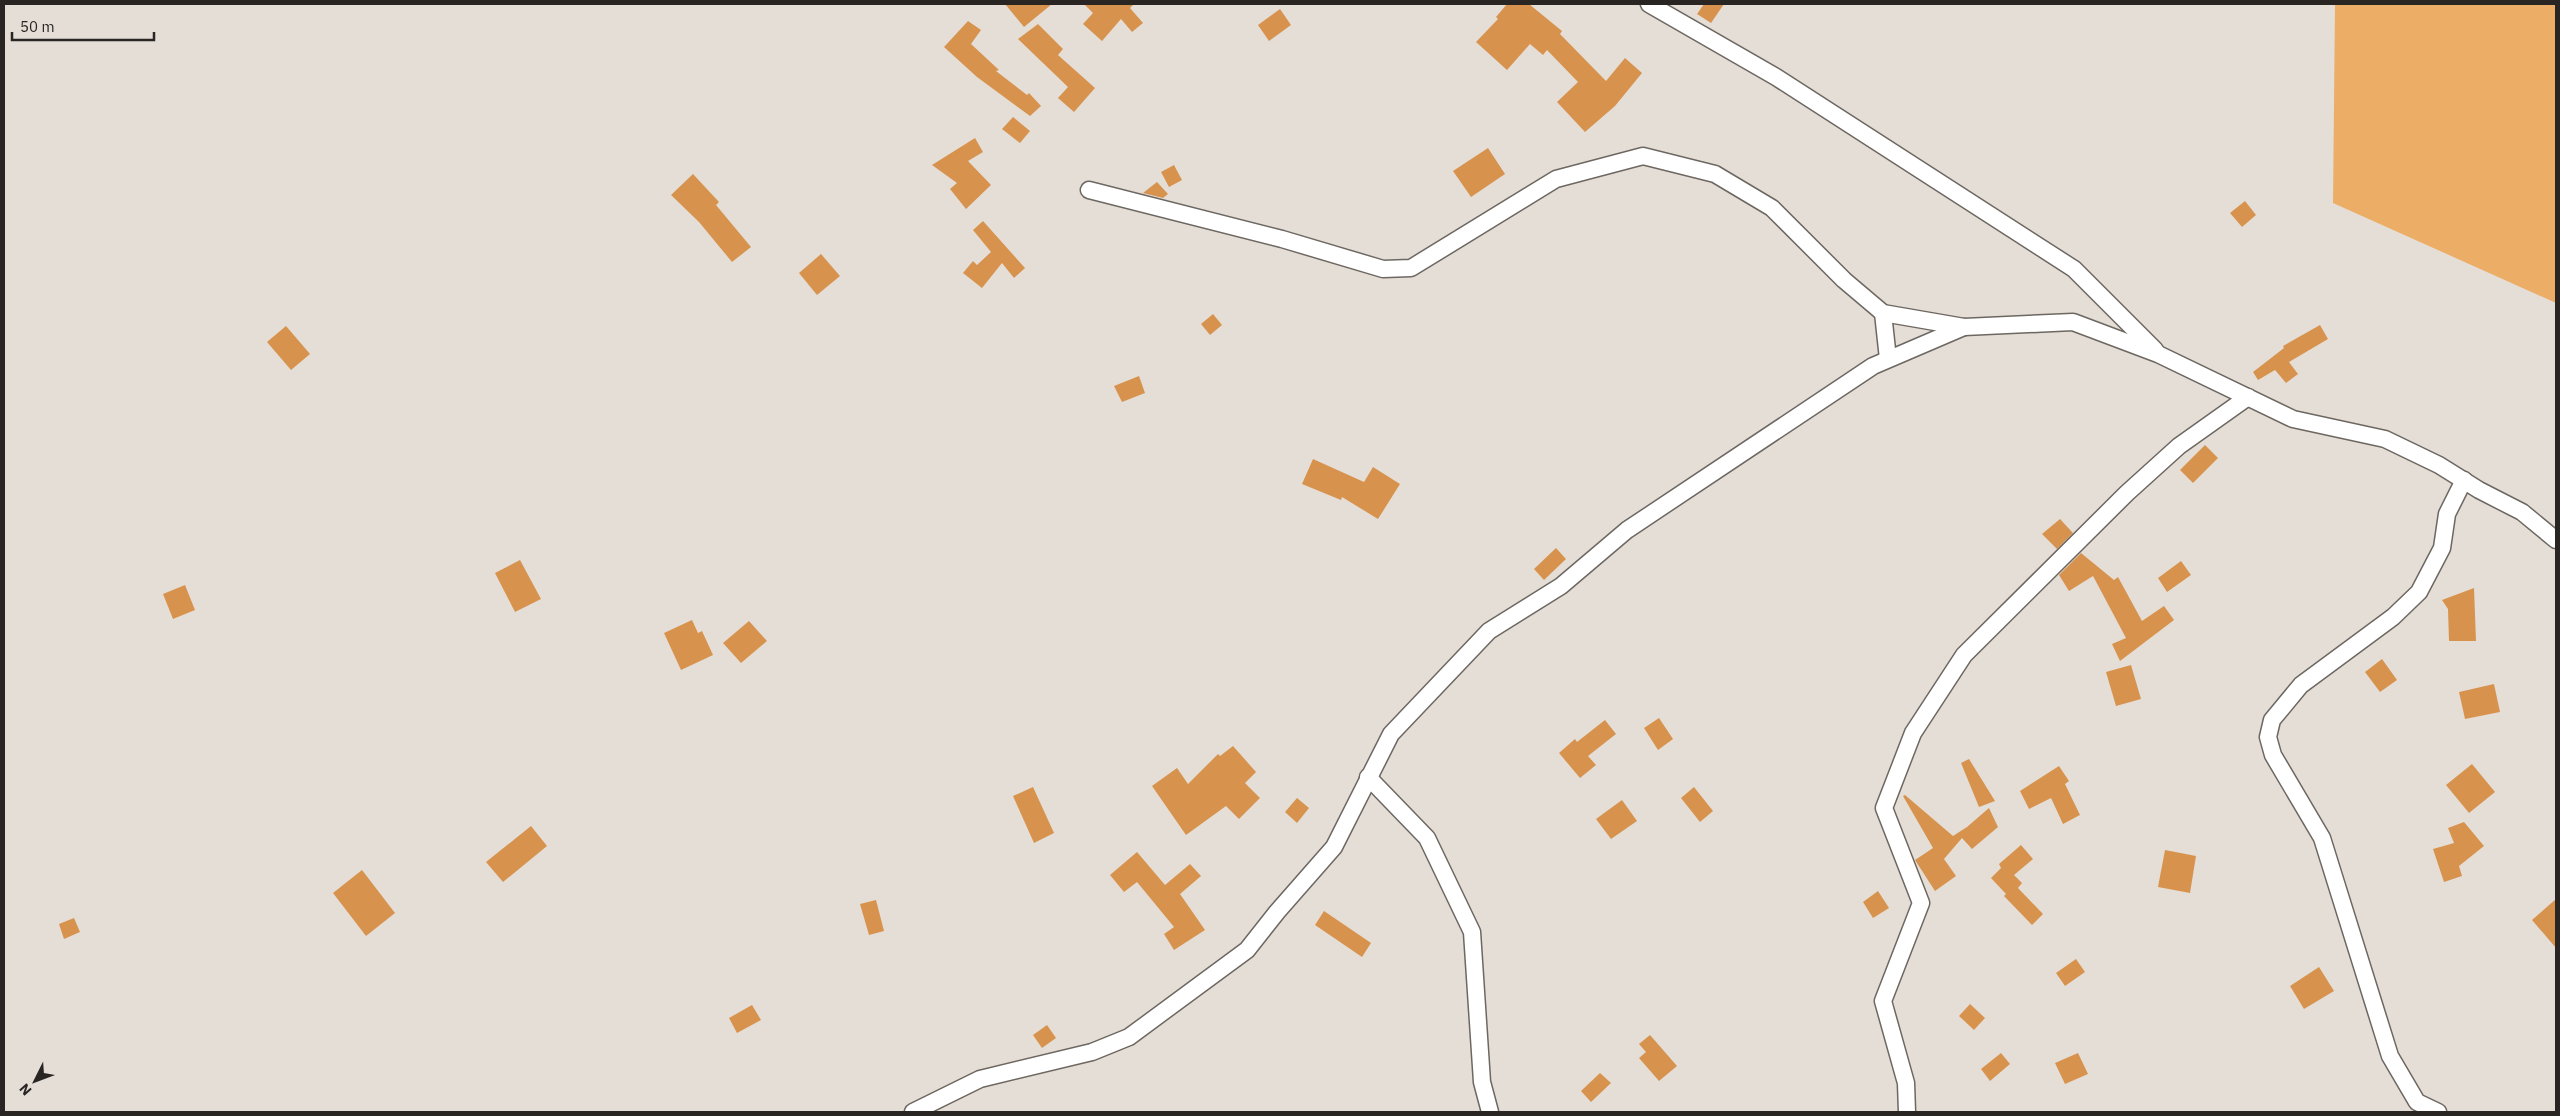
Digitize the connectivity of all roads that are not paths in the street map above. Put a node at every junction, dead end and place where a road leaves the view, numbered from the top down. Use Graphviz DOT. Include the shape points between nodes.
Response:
graph roads {
  1 [pos="1649,4"];
  2 [pos="1089,190"];
  3 [pos="1883,313"];
  4 [pos="1964,327"];
  5 [pos="2158,354"];
  6 [pos="1888,359"];
  7 [pos="2248,398"];
  8 [pos="2464,480"];
  9 [pos="2556,540"];
  10 [pos="1368,777"];
  11 [pos="913,1112"];
  12 [pos="1490,1112"];
  13 [pos="1908,1112"];
  14 [pos="2438,1112"];
  1 -- 5 [label="street" via="1776,77 2074,269"];
  2 -- 3 [label="street" via="1383,268 1411,268 1556,179 1643,156 1715,174 1772,208 1844,280"];
  3 -- 4 [label="street"];
  3 -- 6 [label="street"];
  4 -- 5 [label="street" via="2073,322"];
  4 -- 6 [label="street"];
  5 -- 7 [label="street"];
  6 -- 10 [label="street" via="1635,525 1561,586 1489,631 1391,734"];
  7 -- 8 [label="street" via="2293,419 2385,439"];
  7 -- 13 [label="street" via="2180,446 2072,546 1964,655 1912,733 1884,808 1921,903 1883,1001 1906,1083"];
  8 -- 9 [label="street" via="2522,512"];
  8 -- 14 [label="street" via="2447,514 2442,548 2419,592 2393,617 2301,685 2272,720 2268,737 2273,755 2322,838 2390,1056 2417,1102"];
  10 -- 11 [label="street" via="1334,847 1247,950 1129,1037 1092,1052 980,1079"];
  10 -- 12 [label="street" via="1427,838 1472,932 1482,1082"];
}
